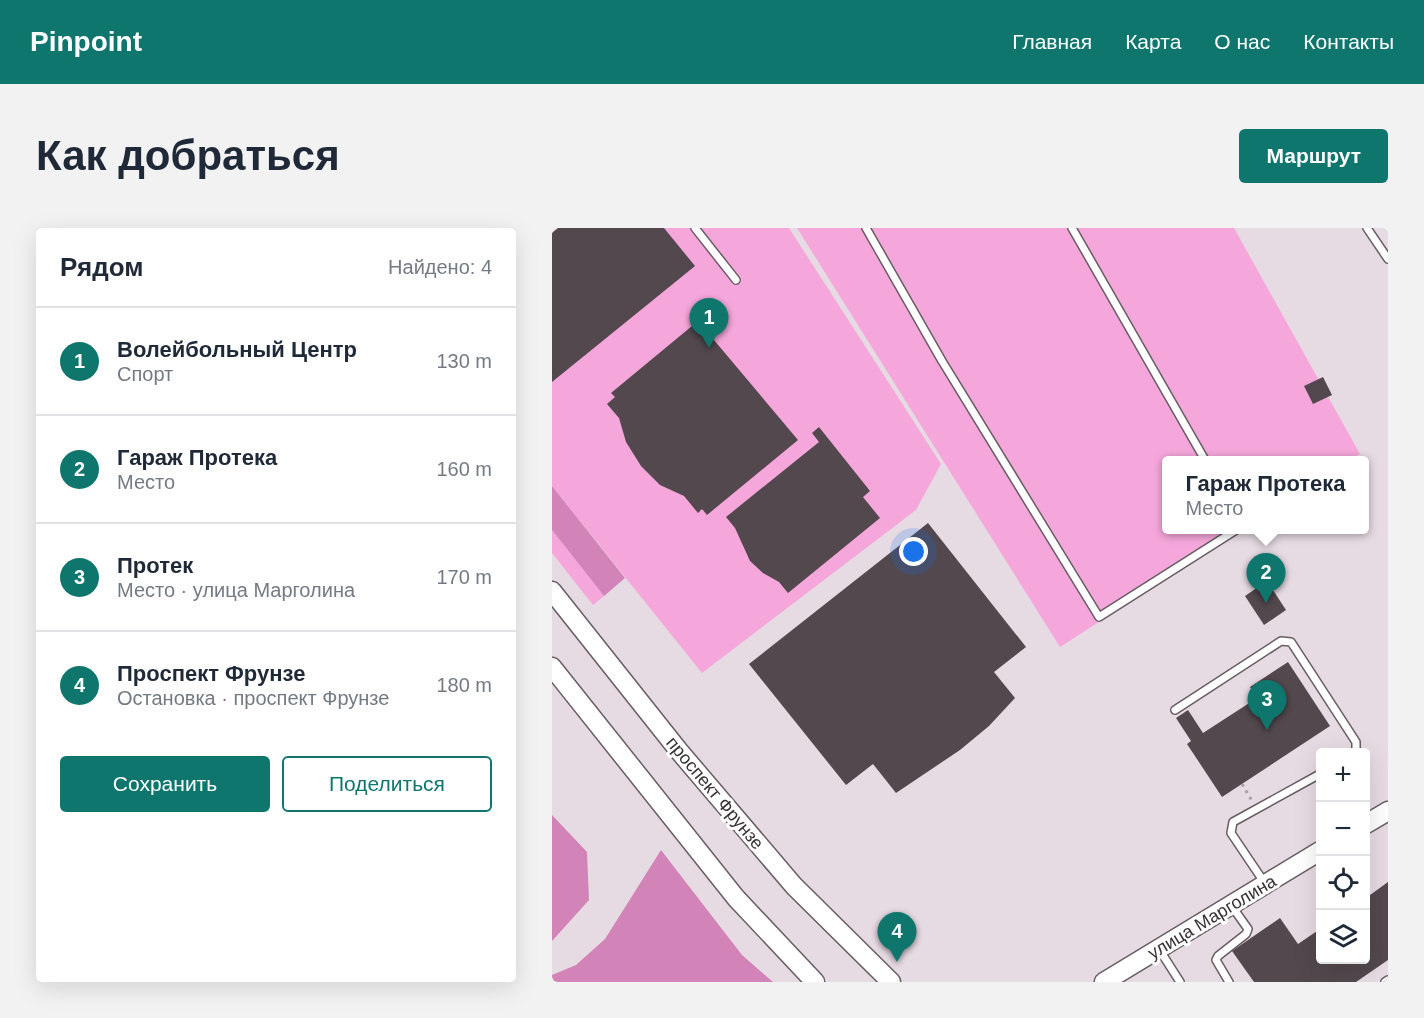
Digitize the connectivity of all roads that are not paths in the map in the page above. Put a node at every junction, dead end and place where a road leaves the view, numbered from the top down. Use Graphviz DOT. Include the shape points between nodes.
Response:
graph roads {
  1 [pos="695,228"];
  2 [pos="866,228"];
  3 [pos="1072,228"];
  4 [pos="1367,228"];
  5 [pos="1388,259"];
  6 [pos="736,280"];
  7 [pos="1203,456"];
  8 [pos="1230,534"];
  9 [pos="552,591"];
  10 [pos="552,668"];
  11 [pos="1175,710"];
  12 [pos="1356,748"];
  13 [pos="1316,776"];
  14 [pos="1388,811"];
  15 [pos="1370,821"];
  16 [pos="1316,853"];
  17 [pos="1266,884"];
  18 [pos="1231,905"];
  19 [pos="1159,949"];
  20 [pos="815,982"];
  21 [pos="891,982"];
  22 [pos="1104,982"];
  23 [pos="1180,982"];
  24 [pos="1229,982"];
  1 -- 6 [label="lane"];
  2 -- 8 [label="lane" via="942,361 1099,617"];
  3 -- 7 [label="lane"];
  4 -- 5 [label="lane"];
  9 -- 21 [label="main road, проспект Фрунзе" via="679,751 794,886"];
  10 -- 20 [label="main road" via="736,898"];
  11 -- 12 [label="lane" via="1281,641 1291,642 1356,742"];
  13 -- 17 [label="lane" via="1233,822 1231,834"];
  14 -- 15 [label="main road"];
  16 -- 17 [label="main road, улица Марголина"];
  17 -- 18 [label="main road, улица Марголина"];
  18 -- 19 [label="main road, улица Марголина"];
  18 -- 24 [label="lane" via="1248,929 1216,960"];
  19 -- 22 [label="main road, улица Марголина"];
  19 -- 23 [label="lane"];
}
